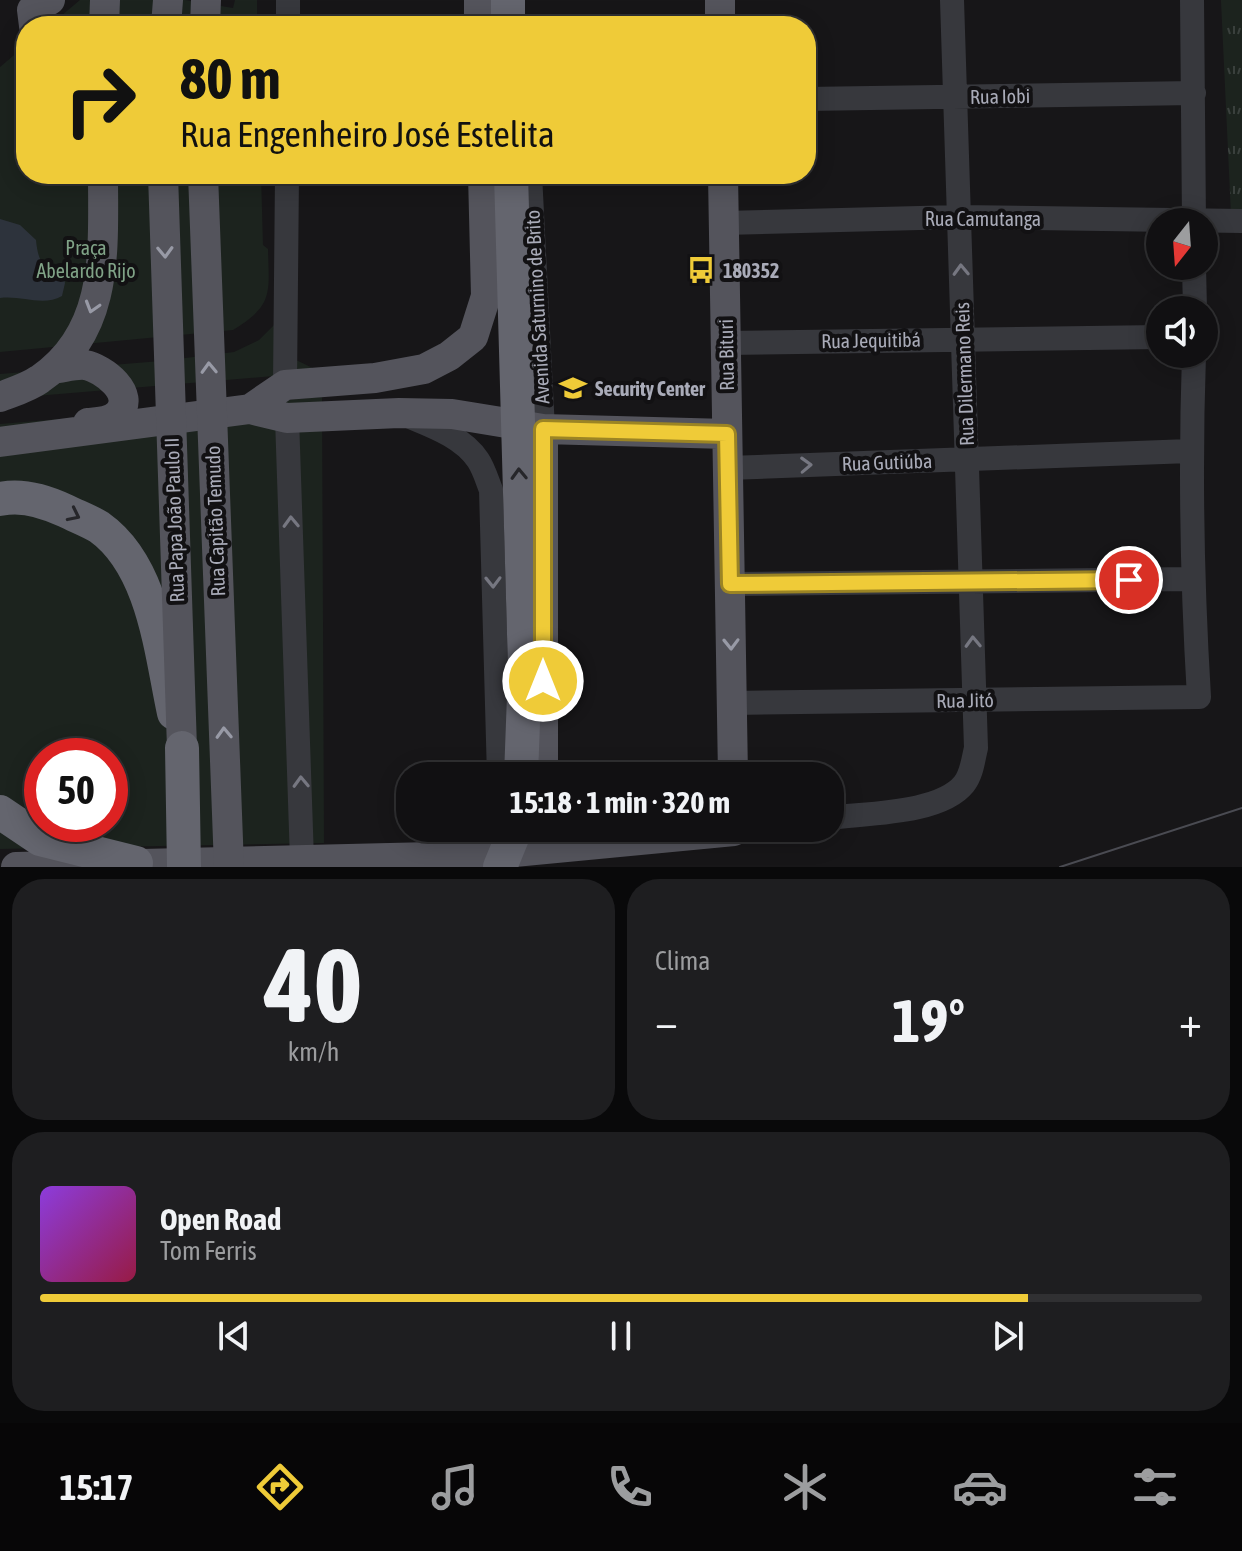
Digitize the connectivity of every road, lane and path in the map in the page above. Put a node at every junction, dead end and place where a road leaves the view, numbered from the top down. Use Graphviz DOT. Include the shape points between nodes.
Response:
graph roads {
  1 [pos="952,0"];
  2 [pos="1192,0"];
  3 [pos="1194,93"];
  4 [pos="955,97"];
  5 [pos="816,99"];
  6 [pos="103,184"];
  7 [pos="163,184"];
  8 [pos="203,184"];
  9 [pos="287,184"];
  10 [pos="483,184"];
  11 [pos="511,184"];
  12 [pos="531,184"];
  13 [pos="723,184"];
  14 [pos="1194,208"];
  15 [pos="959,217"];
  16 [pos="1146,219"];
  17 [pos="1218,220"];
  18 [pos="1242,221"];
  19 [pos="724,223"];
  20 [pos="1146,337"];
  21 [pos="963,339"];
  22 [pos="726,343"];
  23 [pos="1193,368"];
  24 [pos="53,369"];
  25 [pos="285,385"];
  26 [pos="0,397"];
  27 [pos="250,409"];
  28 [pos="399,413"];
  29 [pos="287,418"];
  30 [pos="543,429"];
  31 [pos="727,434"];
  32 [pos="47,436"];
  33 [pos="0,442"];
  34 [pos="1190,451"];
  35 [pos="0,454"];
  36 [pos="966,459"];
  37 [pos="728,468"];
  38 [pos="0,499"];
  39 [pos="1192,579"];
  40 [pos="971,582"];
  41 [pos="730,584"];
  42 [pos="974,700"];
  43 [pos="732,703"];
  44 [pos="182,748"];
  45 [pos="499,762"];
  46 [pos="522,762"];
  47 [pos="543,762"];
  48 [pos="733,762"];
  49 [pos="0,812"];
  50 [pos="844,816"];
  51 [pos="504,842"];
  52 [pos="579,842"];
  53 [pos="622,842"];
  54 [pos="586,846"];
  55 [pos="302,860"];
  56 [pos="487,861"];
  57 [pos="136,863"];
  58 [pos="16,867"];
  59 [pos="184,867"];
  60 [pos="229,867"];
  1 -- 4 [label="street, Rua Dilermano Reis"];
  2 -- 3 [label="street"];
  3 -- 4 [label="street, Rua Iobi"];
  3 -- 14 [label="street"];
  4 -- 5 [label="street, Rua Iobi"];
  4 -- 15 [label="street, Rua Dilermano Reis"];
  6 -- 24 [label="main road, one-way" via="102,272 87,323"];
  7 -- 44 [label="main road, Rua Papa João Paulo II, one-way, bridge"];
  60 -- 8 [label="main road, Rua Capitão Temudo, one-way, bridge"];
  9 -- 25 [label="street"];
  10 -- 25 [label="main road" via="486,296 473,337 424,369"];
  46 -- 11 [label="highway, one-way, bridge" via="525,669"];
  12 -- 30 [label="street, Avenida Saturnino de Brito"];
  13 -- 19 [label="main road, Rua Bituri"];
  15 -- 16 [label="street, Rua Camutanga"];
  15 -- 19 [label="street, Rua Camutanga"];
  21 -- 15 [label="street, Rua Dilermano Reis, one-way"];
  17 -- 18 [label="street, Rua Camutanga"];
  19 -- 22 [label="main road, Rua Bituri"];
  20 -- 21 [label="street, Rua Jequitibá"];
  21 -- 22 [label="street, Rua Jequitibá"];
  21 -- 36 [label="street, Rua Dilermano Reis"];
  22 -- 31 [label="main road, Rua Bituri"];
  23 -- 34 [label="street"];
  24 -- 26 [label="main road" via="37,382"];
  24 -- 32 [label="main road" via="97,369 116,384 123,401 121,411 107,421 71,425"];
  25 -- 27 [label="main road"];
  27 -- 29 [label="main road"];
  27 -- 32 [label="main road"];
  28 -- 29 [label="main road"];
  28 -- 30 [label="main road" via="452,414"];
  28 -- 45 [label="street, one-way" via="459,442 478,460 491,490"];
  55 -- 29 [label="street, one-way"];
  30 -- 31 [label="main road"];
  30 -- 47 [label="main road, Avenida Saturnino de Brito"];
  31 -- 37 [label="main road, Rua Bituri"];
  32 -- 33 [label="main road"];
  32 -- 35 [label="main road"];
  34 -- 36 [label="street, Rua Gutiúba"];
  34 -- 39 [label="street"];
  37 -- 36 [label="street, Rua Gutiúba, one-way"];
  36 -- 40 [label="street, Rua Dilermano Reis"];
  37 -- 41 [label="main road, Rua Bituri"];
  38 -- 44 [label="highway, one-way, bridge" via="14,496 50,503 99,527 122,549 146,590"];
  39 -- 40 [label="street"];
  39 -- 42 [label="street, Rua Jitó" via="1199,697"];
  40 -- 41 [label="street"];
  42 -- 40 [label="street, Rua Dilermano Reis, one-way"];
  41 -- 43 [label="main road, Rua Bituri, one-way"];
  42 -- 43 [label="street, Rua Jitó"];
  42 -- 50 [label="street, Rua Dilermano Reis" via="976,748 964,784 947,799"];
  43 -- 48 [label="main road, Rua Bituri"];
  44 -- 59 [label="highway, Rua Papa João Paulo II, bridge"];
  49 -- 57 [label="highway" via="40,839"];
  51 -- 56 [label="highway, bridge"];
  52 -- 54 [label="main road"];
  53 -- 54 [label="main road"];
  54 -- 56 [label="main road"];
  55 -- 56 [label="main road"];
  55 -- 57 [label="main road"];
  57 -- 58 [label="main road"];
}
